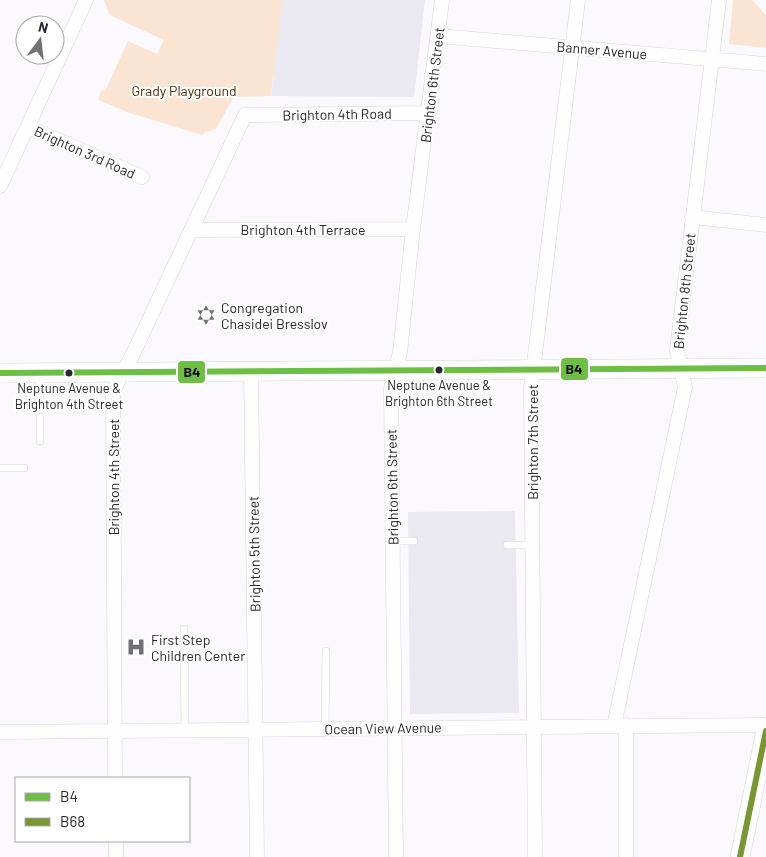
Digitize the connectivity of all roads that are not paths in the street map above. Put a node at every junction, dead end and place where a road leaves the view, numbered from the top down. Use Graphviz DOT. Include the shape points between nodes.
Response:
graph roads {
  1 [pos="86,0"];
  2 [pos="442,0"];
  3 [pos="578,0"];
  4 [pos="719,0"];
  5 [pos="438,36"];
  6 [pos="572,47"];
  7 [pos="711,59"];
  8 [pos="766,64"];
  9 [pos="428,113"];
  10 [pos="245,115"];
  11 [pos="28,127"];
  12 [pos="4,167"];
  13 [pos="142,177"];
  14 [pos="0,186"];
  15 [pos="692,217"];
  16 [pos="766,225"];
  17 [pos="413,229"];
  18 [pos="192,230"];
  19 [pos="681,368"];
  20 [pos="766,368"];
  21 [pos="533,369"];
  22 [pos="396,370"];
  23 [pos="251,371"];
  24 [pos="123,372"];
  25 [pos="39,373"];
  26 [pos="0,374"];
  27 [pos="40,401"];
  28 [pos="40,417"];
  29 [pos="40,441"];
  30 [pos="0,468"];
  31 [pos="24,468"];
  32 [pos="393,541"];
  33 [pos="414,541"];
  34 [pos="507,545"];
  35 [pos="533,545"];
  36 [pos="184,629"];
  37 [pos="326,651"];
  38 [pos="766,725"];
  39 [pos="534,726"];
  40 [pos="620,726"];
  41 [pos="325,728"];
  42 [pos="396,728"];
  43 [pos="256,729"];
  44 [pos="115,730"];
  45 [pos="185,730"];
  46 [pos="766,731"];
  47 [pos="0,732"];
  48 [pos="116,777"];
  49 [pos="116,842"];
  50 [pos="116,857"];
  51 [pos="257,857"];
  52 [pos="396,857"];
  53 [pos="535,857"];
  54 [pos="626,857"];
  55 [pos="740,857"];
  1 -- 11 [label="street"];
  2 -- 5 [label="street, Brighton 6th Street"];
  3 -- 6 [label="street, Brighton 7th Street"];
  4 -- 7 [label="street, Brighton 8th Street"];
  5 -- 6 [label="street, Banner Avenue"];
  5 -- 9 [label="street, Brighton 6th Street"];
  6 -- 7 [label="street, Banner Avenue"];
  6 -- 21 [label="street, Brighton 7th Street"];
  7 -- 8 [label="street, Banner Avenue"];
  7 -- 15 [label="street, Brighton 8th Street"];
  9 -- 10 [label="street, Brighton 4th Road"];
  9 -- 17 [label="street, Brighton 6th Street"];
  10 -- 18 [label="street, Brighton 4th Street"];
  11 -- 12 [label="street"];
  11 -- 13 [label="street, Brighton 3rd Road"];
  12 -- 14 [label="street"];
  15 -- 16 [label="street"];
  15 -- 19 [label="street, Brighton 8th Street" via="677,350"];
  17 -- 18 [label="street, Brighton 4th Terrace"];
  17 -- 22 [label="street, Brighton 6th Street"];
  18 -- 24 [label="street, Brighton 4th Street"];
  19 -- 20 [label="main road"];
  19 -- 21 [label="main road"];
  19 -- 40 [label="street, Brighton 8th Street" via="685,386"];
  21 -- 22 [label="main road"];
  21 -- 35 [label="street, Brighton 7th Street"];
  22 -- 23 [label="main road"];
  22 -- 32 [label="street, Brighton 6th Street" via="391,389"];
  23 -- 24 [label="main road"];
  23 -- 43 [label="street, Brighton 5th Street"];
  24 -- 25 [label="main road"];
  24 -- 44 [label="street, Brighton 4th Street" via="113,391"];
  25 -- 26 [label="main road"];
  25 -- 27 [label="lane"];
  28 -- 29 [label="lane"];
  30 -- 31 [label="lane"];
  32 -- 33 [label="lane"];
  32 -- 42 [label="street, Brighton 6th Street"];
  34 -- 35 [label="lane"];
  35 -- 39 [label="street, Brighton 7th Street"];
  36 -- 45 [label="lane"];
  37 -- 41 [label="lane"];
  38 -- 40 [label="street, Ocean View Avenue"];
  39 -- 40 [label="street, Ocean View Avenue"];
  39 -- 42 [label="street, Ocean View Avenue"];
  39 -- 53 [label="street, Brighton 7th Street"];
  40 -- 54 [label="street, Brighton 8th Street"];
  41 -- 42 [label="street, Ocean View Avenue"];
  41 -- 43 [label="street, Ocean View Avenue"];
  42 -- 52 [label="street, Brighton 6th Street"];
  43 -- 45 [label="street, Ocean View Avenue"];
  43 -- 51 [label="street, Brighton 5th Street"];
  44 -- 45 [label="street, Ocean View Avenue"];
  44 -- 47 [label="street, Ocean View Avenue"];
  44 -- 48 [label="street, Brighton 4th Street"];
  46 -- 55 [label="main road"];
  49 -- 50 [label="street"];
}
